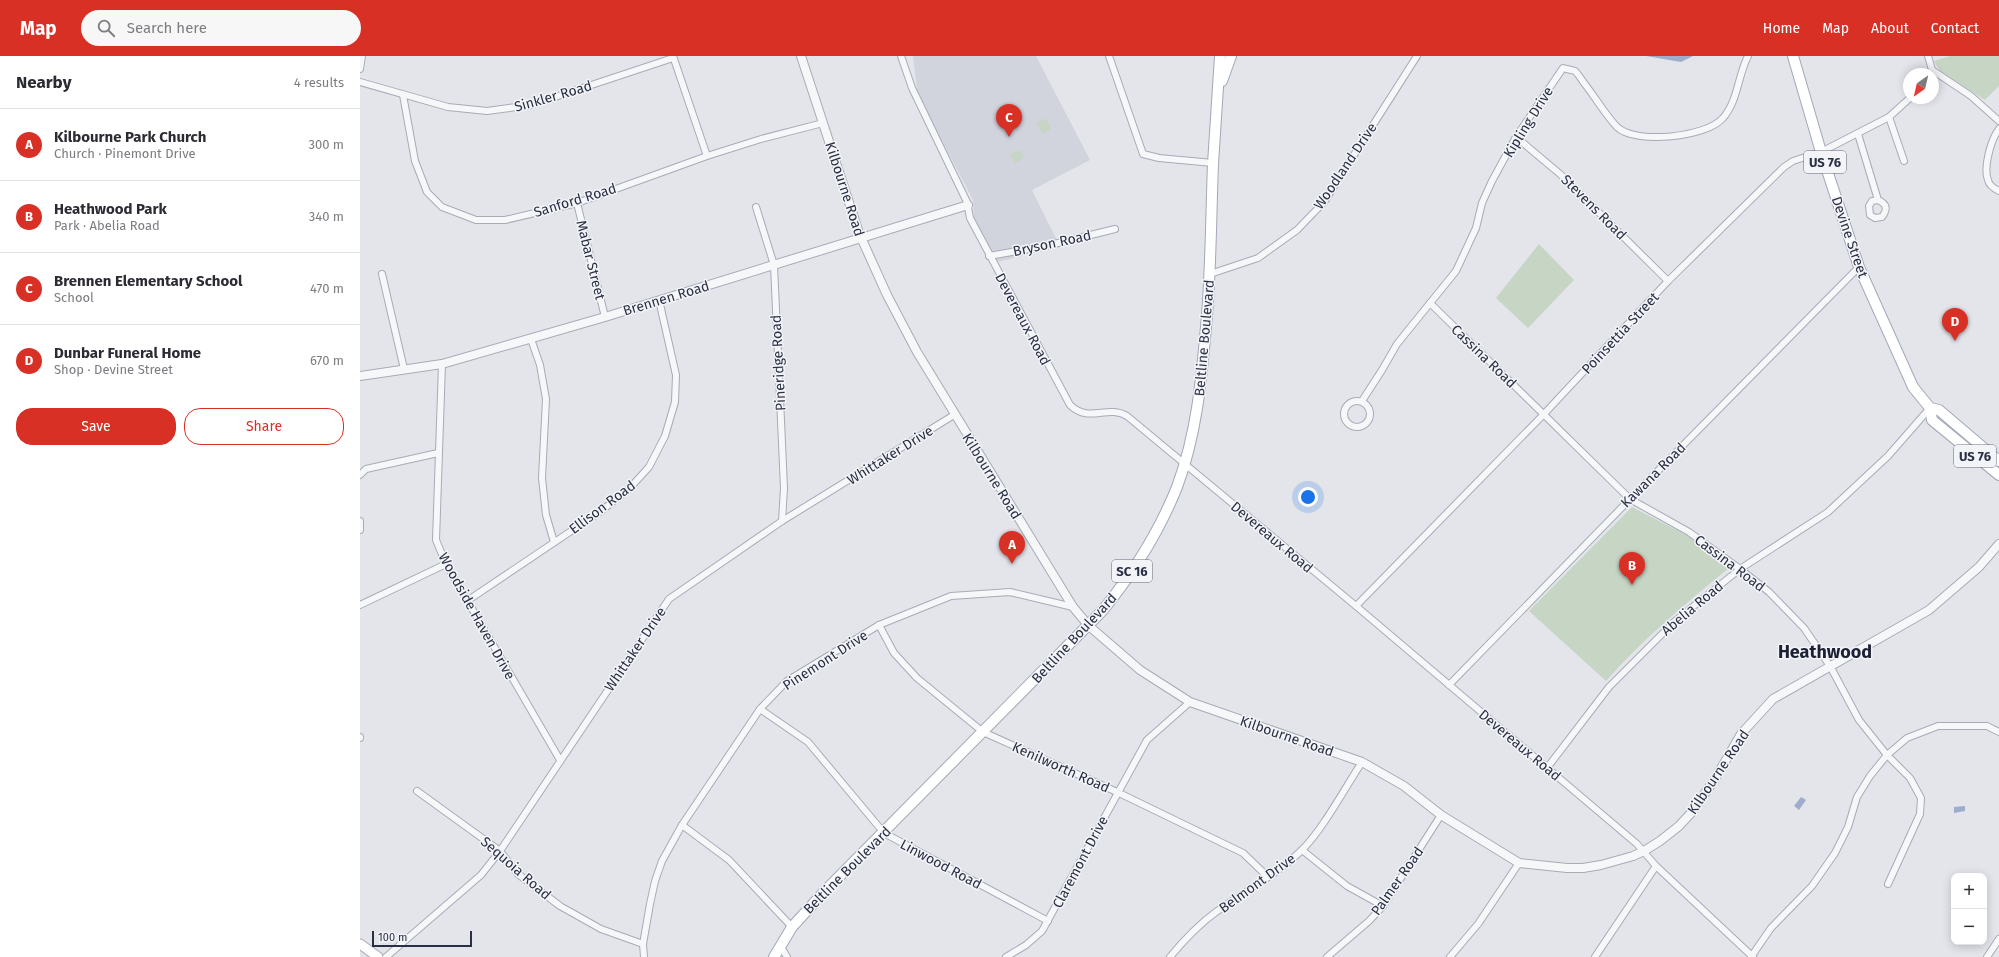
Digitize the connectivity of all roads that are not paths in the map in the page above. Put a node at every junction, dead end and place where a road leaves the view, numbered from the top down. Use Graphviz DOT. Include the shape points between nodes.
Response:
graph roads {
  1 [pos="362,56"];
  2 [pos="801,56"];
  3 [pos="901,56"];
  4 [pos="1109,56"];
  5 [pos="1220,56"];
  6 [pos="1231,56"];
  7 [pos="1417,56"];
  8 [pos="1748,56"];
  9 [pos="1793,56"];
  10 [pos="1928,56"];
  11 [pos="673,57"];
  12 [pos="360,68"];
  13 [pos="1930,68"];
  14 [pos="1939,77"];
  15 [pos="360,82"];
  16 [pos="1218,92"];
  17 [pos="403,95"];
  18 [pos="1903,104"];
  19 [pos="1889,117"];
  20 [pos="1999,121"];
  21 [pos="823,123"];
  22 [pos="1999,129"];
  23 [pos="1858,134"];
  24 [pos="1516,136"];
  25 [pos="1822,152"];
  26 [pos="707,156"];
  27 [pos="1904,161"];
  28 [pos="1214,163"];
  29 [pos="1999,191"];
  30 [pos="1878,200"];
  31 [pos="577,203"];
  32 [pos="968,205"];
  33 [pos="756,207"];
  34 [pos="1115,229"];
  35 [pos="861,238"];
  36 [pos="989,256"];
  37 [pos="774,264"];
  38 [pos="1859,267"];
  39 [pos="382,274"];
  40 [pos="1210,274"];
  41 [pos="1668,281"];
  42 [pos="659,300"];
  43 [pos="1430,303"];
  44 [pos="605,317"];
  45 [pos="531,339"];
  46 [pos="442,364"];
  47 [pos="404,369"];
  48 [pos="360,376"];
  49 [pos="1362,401"];
  50 [pos="1930,408"];
  51 [pos="1544,414"];
  52 [pos="954,416"];
  53 [pos="1974,440"];
  54 [pos="1965,448"];
  55 [pos="438,453"];
  56 [pos="1999,461"];
  57 [pos="1184,463"];
  58 [pos="360,474"];
  59 [pos="1999,474"];
  60 [pos="1630,499"];
  61 [pos="360,521"];
  62 [pos="782,521"];
  63 [pos="360,530"];
  64 [pos="554,542"];
  65 [pos="1999,544"];
  66 [pos="446,564"];
  67 [pos="1740,569"];
  68 [pos="467,601"];
  69 [pos="360,605"];
  70 [pos="1356,606"];
  71 [pos="1073,607"];
  72 [pos="879,625"];
  73 [pos="1089,626"];
  74 [pos="1830,666"];
  75 [pos="1449,685"];
  76 [pos="1190,702"];
  77 [pos="760,709"];
  78 [pos="984,732"];
  79 [pos="1999,732"];
  80 [pos="1887,755"];
  81 [pos="560,760"];
  82 [pos="1362,762"];
  83 [pos="1547,768"];
  84 [pos="417,791"];
  85 [pos="1117,792"];
  86 [pos="1441,815"];
  87 [pos="682,826"];
  88 [pos="884,833"];
  89 [pos="1302,850"];
  90 [pos="500,851"];
  91 [pos="1644,851"];
  92 [pos="1519,863"];
  93 [pos="1656,866"];
  94 [pos="1268,877"];
  95 [pos="1888,884"];
  96 [pos="1383,906"];
  97 [pos="1048,921"];
  98 [pos="792,927"];
  99 [pos="1999,939"];
  100 [pos="360,944"];
  101 [pos="643,944"];
  102 [pos="780,945"];
  103 [pos="378,957"];
  104 [pos="386,957"];
  105 [pos="644,957"];
  106 [pos="774,957"];
  107 [pos="787,957"];
  108 [pos="1006,957"];
  109 [pos="1170,957"];
  110 [pos="1328,957"];
  111 [pos="1450,957"];
  112 [pos="1595,957"];
  113 [pos="1752,957"];
  114 [pos="1987,957"];
  1 -- 12 [label="street"];
  2 -- 21 [label="street, Kilbourne Road"];
  3 -- 32 [label="street, Devereaux Road" via="912,88"];
  4 -- 28 [label="street" via="1143,154"];
  5 -- 16 [label="main road, SC 16"];
  6 -- 16 [label="main road, SC 16"];
  7 -- 40 [label="street, Woodland Drive" via="1324,202 1302,224 1258,258"];
  8 -- 24 [label="street, Kipling Drive" via="1730,108 1718,123 1707,129 1685,135 1632,135 1618,128 1575,72 1563,68"];
  9 -- 25 [label="main road, Devine Street / US 76"];
  10 -- 13 [label="street"];
  11 -- 17 [label="street, Sinkler Road" via="531,105 487,111 448,107"];
  11 -- 26 [label="street"];
  14 -- 20 [label="street" via="1971,96"];
  15 -- 17 [label="street, Sinkler Road"];
  16 -- 28 [label="main road, Beltline Boulevard / SC 16"];
  17 -- 31 [label="street, Sanford Road" via="415,161 427,192 442,207 476,220 505,220"];
  18 -- 19 [label="street, Poinsettia Street"];
  19 -- 23 [label="street, Poinsettia Street"];
  19 -- 27 [label="street"];
  21 -- 26 [label="street, Sanford Road"];
  21 -- 35 [label="street, Kilbourne Road"];
  22 -- 29 [label="street" via="1994,135 1987,164 1988,180"];
  23 -- 25 [label="street, Poinsettia Street"];
  23 -- 30 [label="street"];
  24 -- 41 [label="street, Stevens Road" via="1560,174"];
  24 -- 43 [label="street, Kipling Drive" via="1482,203 1476,228 1456,271"];
  25 -- 38 [label="main road, Devine Street / US 76"];
  25 -- 41 [label="street, Poinsettia Street" via="1793,161 1784,167"];
  26 -- 31 [label="street, Sanford Road"];
  28 -- 40 [label="main road, Beltline Boulevard / SC 16"];
  31 -- 44 [label="street, Mabar Street"];
  32 -- 35 [label="street, Brennen Road"];
  32 -- 36 [label="street, Devereaux Road" via="970,218"];
  33 -- 37 [label="street, Pineridge Road"];
  34 -- 36 [label="street, Bryson Road" via="1046,246"];
  35 -- 37 [label="street, Brennen Road"];
  35 -- 52 [label="street, Kilbourne Road" via="902,324"];
  36 -- 57 [label="street, Devereaux Road" via="1070,405 1085,414 1123,414"];
  37 -- 42 [label="street, Brennen Road"];
  37 -- 62 [label="street, Pineridge Road" via="784,488"];
  38 -- 50 [label="main road, Devine Street / US 76" via="1913,387"];
  38 -- 60 [label="street, Kawana Road"];
  39 -- 47 [label="street"];
  40 -- 57 [label="main road, Beltline Boulevard / SC 16" via="1200,395"];
  41 -- 51 [label="street, Poinsettia Street"];
  42 -- 44 [label="street, Brennen Road"];
  42 -- 64 [label="street, Ellison Road" via="676,374 675,402 665,436 649,467 629,489"];
  43 -- 49 [label="street, Kipling Drive" via="1397,344"];
  43 -- 51 [label="street, Cassina Road"];
  44 -- 45 [label="street, Brennen Road"];
  45 -- 46 [label="street, Brennen Road"];
  45 -- 64 [label="street" via="540,365 546,399 542,478 546,515"];
  46 -- 47 [label="street, Brennen Road"];
  46 -- 55 [label="street, Woodside Haven Drive"];
  47 -- 48 [label="street, Brennen Road"];
  49 -- 49 [label="street" via="1371,414 1366,424 1354,427 1349,425 1344,415 1346,406 1354,400"];
  50 -- 53 [label="main road, Devine Street / US 76" via="1939,410"];
  50 -- 54 [label="main road, Devine Street / US 76" via="1932,420"];
  50 -- 67 [label="street, Abelia Road" via="1888,456 1828,512"];
  51 -- 60 [label="street, Cassina Road"];
  51 -- 70 [label="street, Poinsettia Street"];
  52 -- 62 [label="street, Whittaker Drive"];
  52 -- 71 [label="street, Kilbourne Road"];
  53 -- 54 [label="main road"];
  53 -- 56 [label="main road, Devine Street / US 76"];
  54 -- 59 [label="main road, Devine Street / US 76"];
  55 -- 58 [label="street" via="366,469"];
  55 -- 66 [label="street, Woodside Haven Drive" via="436,540"];
  57 -- 70 [label="street, Devereaux Road"];
  57 -- 73 [label="main road, Beltline Boulevard / SC 16" via="1168,508 1150,543 1118,592"];
  60 -- 67 [label="street, Cassina Road" via="1689,532"];
  60 -- 75 [label="street, Kawana Road"];
  61 -- 63 [label="street"];
  62 -- 81 [label="street, Whittaker Drive" via="669,599"];
  64 -- 68 [label="street, Ellison Road"];
  65 -- 74 [label="street, Kilbourne Road" via="1979,567 1929,610"];
  66 -- 68 [label="street, Woodside Haven Drive"];
  66 -- 69 [label="street"];
  67 -- 74 [label="street, Cassina Road" via="1769,592 1804,628"];
  67 -- 83 [label="street, Abelia Road" via="1696,603 1629,665 1591,709"];
  68 -- 81 [label="street, Woodside Haven Drive"];
  70 -- 75 [label="street, Devereaux Road"];
  71 -- 72 [label="street, Pinemont Drive" via="1010,592 951,596"];
  71 -- 73 [label="street, Kilbourne Road"];
  72 -- 77 [label="street, Pinemont Drive" via="787,681"];
  72 -- 78 [label="street, Kenilworth Road" via="894,653 917,678"];
  73 -- 76 [label="street, Kilbourne Road" via="1140,670"];
  73 -- 78 [label="main road, Beltline Boulevard / SC 16"];
  74 -- 80 [label="street, Cassina Road" via="1859,720"];
  74 -- 91 [label="street, Kilbourne Road" via="1773,699 1741,734 1715,779 1691,813 1670,833"];
  75 -- 83 [label="street, Devereaux Road"];
  76 -- 82 [label="street, Kilbourne Road"];
  76 -- 85 [label="street, Claremont Drive" via="1148,740"];
  77 -- 87 [label="street, Pinemont Drive"];
  77 -- 88 [label="street, Linwood Road" via="808,742"];
  78 -- 85 [label="street, Kenilworth Road"];
  78 -- 88 [label="main road, Beltline Boulevard / SC 16"];
  79 -- 80 [label="street" via="1987,726 1938,726 1907,738"];
  80 -- 95 [label="street, Cassina Road" via="1910,778 1921,798 1920,814"];
  80 -- 113 [label="street" via="1857,797 1848,827 1835,853 1812,886 1771,928"];
  81 -- 90 [label="street, Whittaker Drive"];
  82 -- 86 [label="street, Kilbourne Road" via="1404,786"];
  82 -- 89 [label="street, Belmont Drive" via="1312,839"];
  83 -- 91 [label="street, Devereaux Road"];
  84 -- 90 [label="street, Sequoia Road"];
  85 -- 94 [label="street, Kenilworth Road" via="1243,853"];
  85 -- 97 [label="street, Claremont Drive"];
  86 -- 92 [label="street, Kilbourne Road"];
  86 -- 96 [label="street, Palmer Road"];
  87 -- 98 [label="street" via="729,860"];
  87 -- 101 [label="street, Pinemont Drive" via="662,861 655,881"];
  88 -- 97 [label="street, Linwood Road"];
  88 -- 98 [label="main road, Beltline Boulevard / SC 16"];
  89 -- 94 [label="street, Belmont Drive"];
  89 -- 96 [label="street" via="1347,886"];
  90 -- 101 [label="street, Sequoia Road" via="518,874 560,906 600,929"];
  90 -- 104 [label="street, Whittaker Drive" via="481,875"];
  91 -- 92 [label="street, Kilbourne Road" via="1583,868"];
  91 -- 93 [label="street, Devereaux Road"];
  92 -- 111 [label="street" via="1478,924"];
  93 -- 112 [label="street"];
  93 -- 113 [label="street, Devereaux Road"];
  94 -- 109 [label="street, Belmont Drive" via="1214,913 1187,936"];
  96 -- 110 [label="street, Palmer Road"];
  97 -- 108 [label="street, Claremont Drive" via="1042,931 1026,945"];
  98 -- 102 [label="main road, Beltline Boulevard / SC 16"];
  99 -- 114 [label="street"];
  100 -- 103 [label="main road"];
  101 -- 105 [label="street, Pinemont Drive"];
  102 -- 106 [label="main road, Beltline Boulevard / SC 16"];
  102 -- 107 [label="street"];
}
